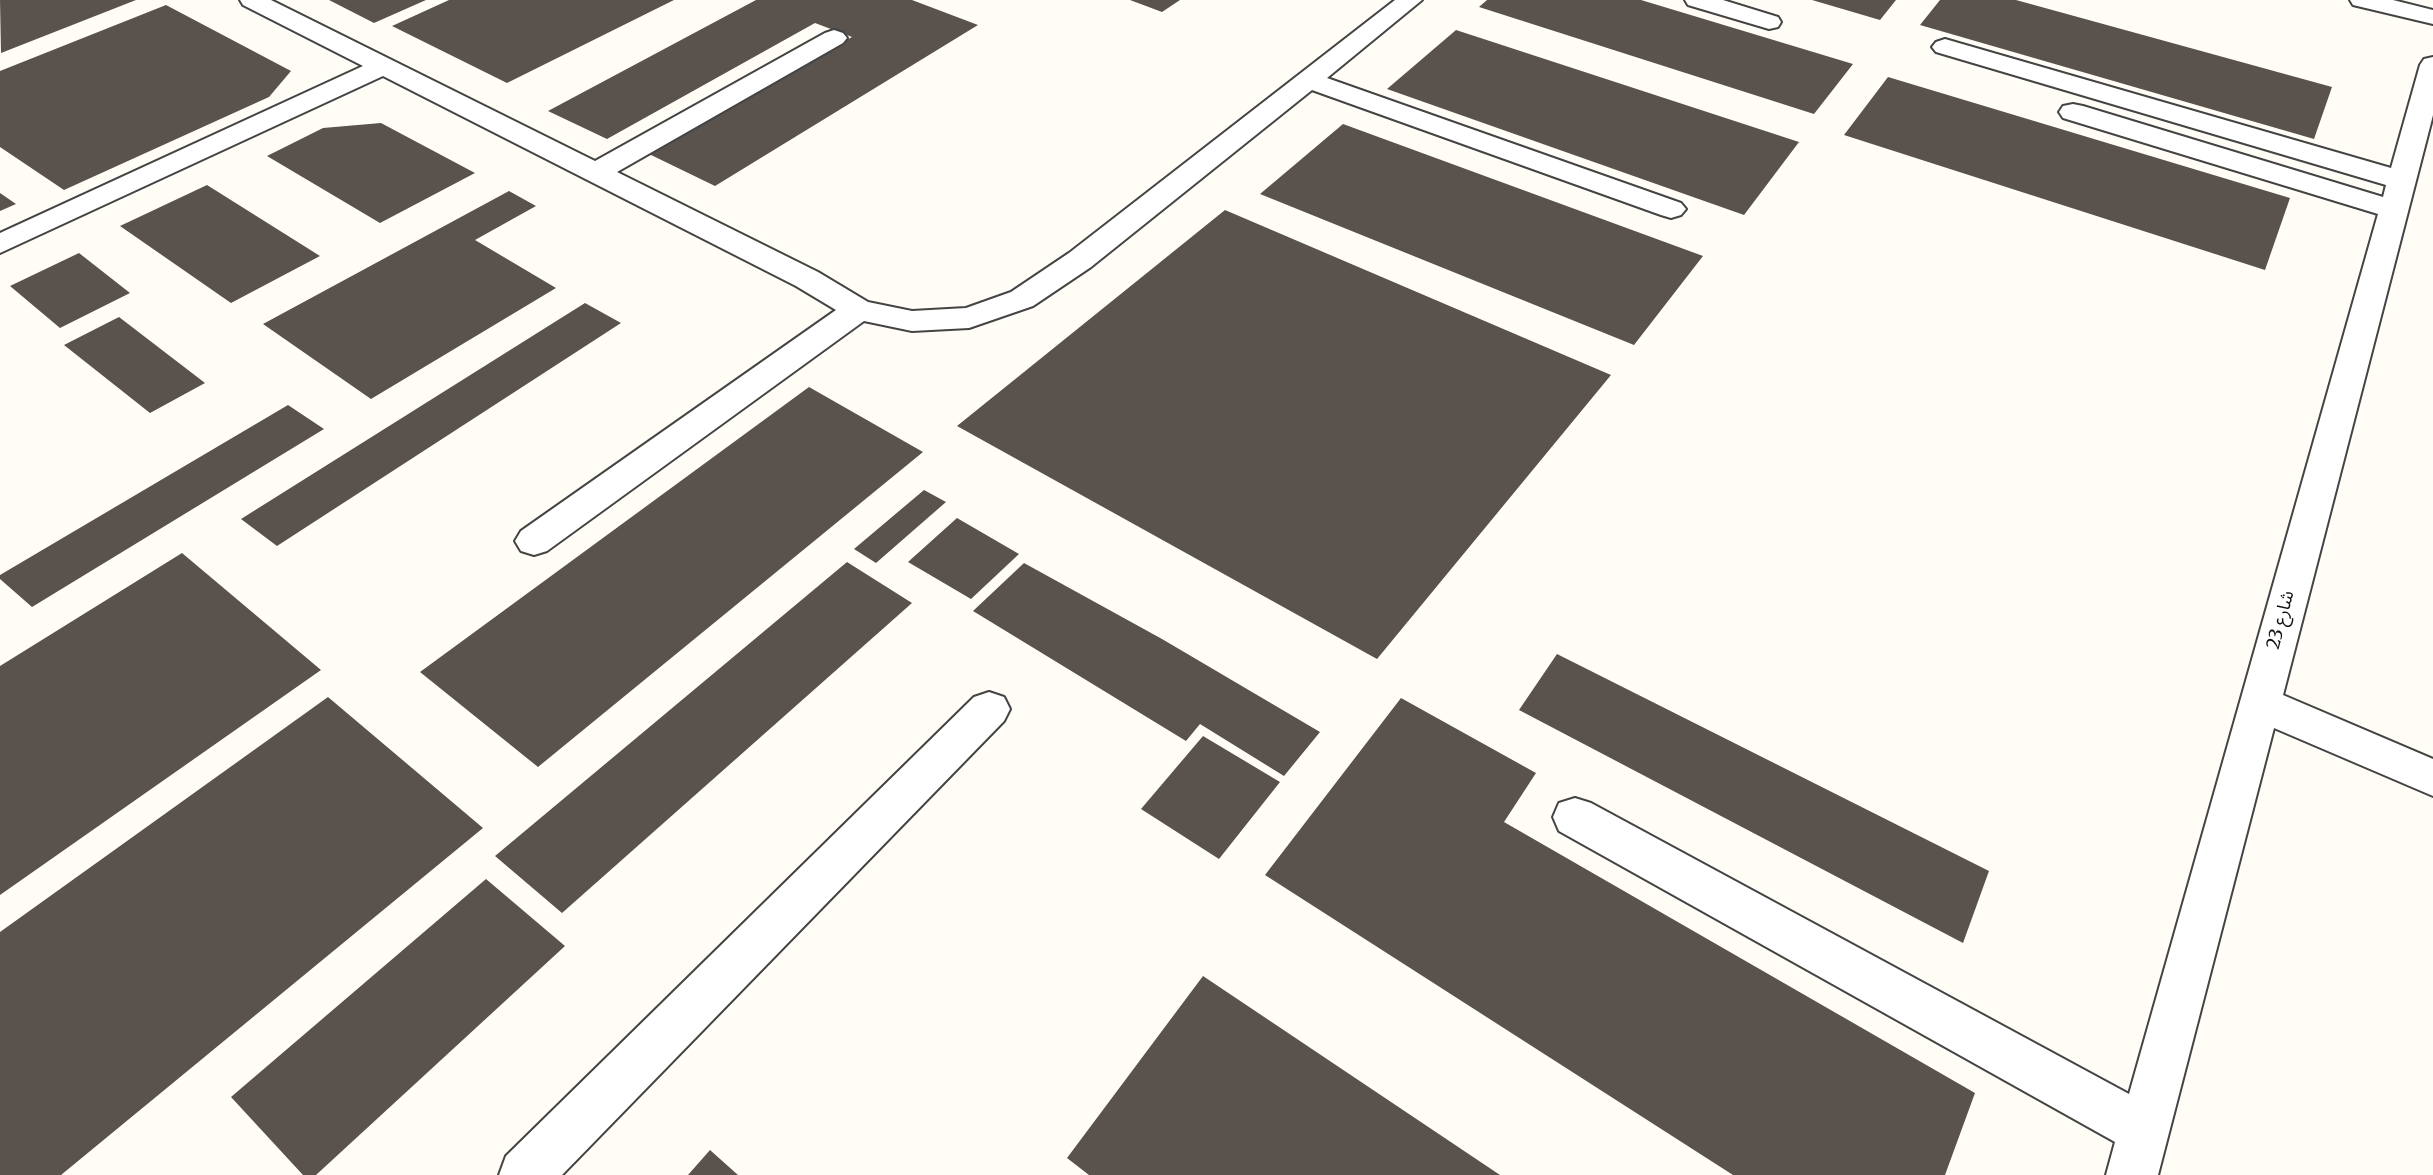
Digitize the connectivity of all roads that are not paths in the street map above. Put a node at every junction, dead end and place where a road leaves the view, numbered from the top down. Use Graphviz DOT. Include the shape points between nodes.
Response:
graph roads {
  1 [pos="1410,0"];
  2 [pos="1697,0"];
  3 [pos="2362,0"];
  4 [pos="267,2"];
  5 [pos="2433,18"];
  6 [pos="1769,22"];
  7 [pos="834,38"];
  8 [pos="2433,65"];
  9 [pos="382,66"];
  10 [pos="1308,80"];
  11 [pos="2005,92"];
  12 [pos="2045,104"];
  13 [pos="595,173"];
  14 [pos="2408,180"];
  15 [pos="1671,209"];
  16 [pos="0,244"];
  17 [pos="1080,260"];
  18 [pos="807,279"];
  19 [pos="858,310"];
  20 [pos="534,541"];
  21 [pos="2258,703"];
  22 [pos="989,709"];
  23 [pos="2433,778"];
  24 [pos="1575,817"];
  25 [pos="2144,1130"];
  26 [pos="525,1175"];
  27 [pos="2132,1175"];
  1 -- 10 [label="street"];
  2 -- 6 [label="street"];
  3 -- 5 [label="street"];
  4 -- 9 [label="street"];
  7 -- 13 [label="street"];
  8 -- 14 [label="street, شارع 23"];
  9 -- 13 [label="street"];
  9 -- 16 [label="street"];
  10 -- 15 [label="street"];
  10 -- 17 [label="street"];
  11 -- 14 [label="street" via="1942,59"];
  12 -- 14 [label="street"];
  13 -- 18 [label="street"];
  14 -- 21 [label="street, شارع 23"];
  17 -- 18 [label="street" via="950,298 898,300"];
  17 -- 19 [label="street" via="1022,299 969,318 912,321"];
  18 -- 19 [label="street"];
  19 -- 20 [label="street"];
  21 -- 23 [label="street"];
  21 -- 25 [label="street, شارع 23"];
  22 -- 26 [label="street"];
  24 -- 25 [label="street"];
  25 -- 27 [label="street, شارع 23"];
}
